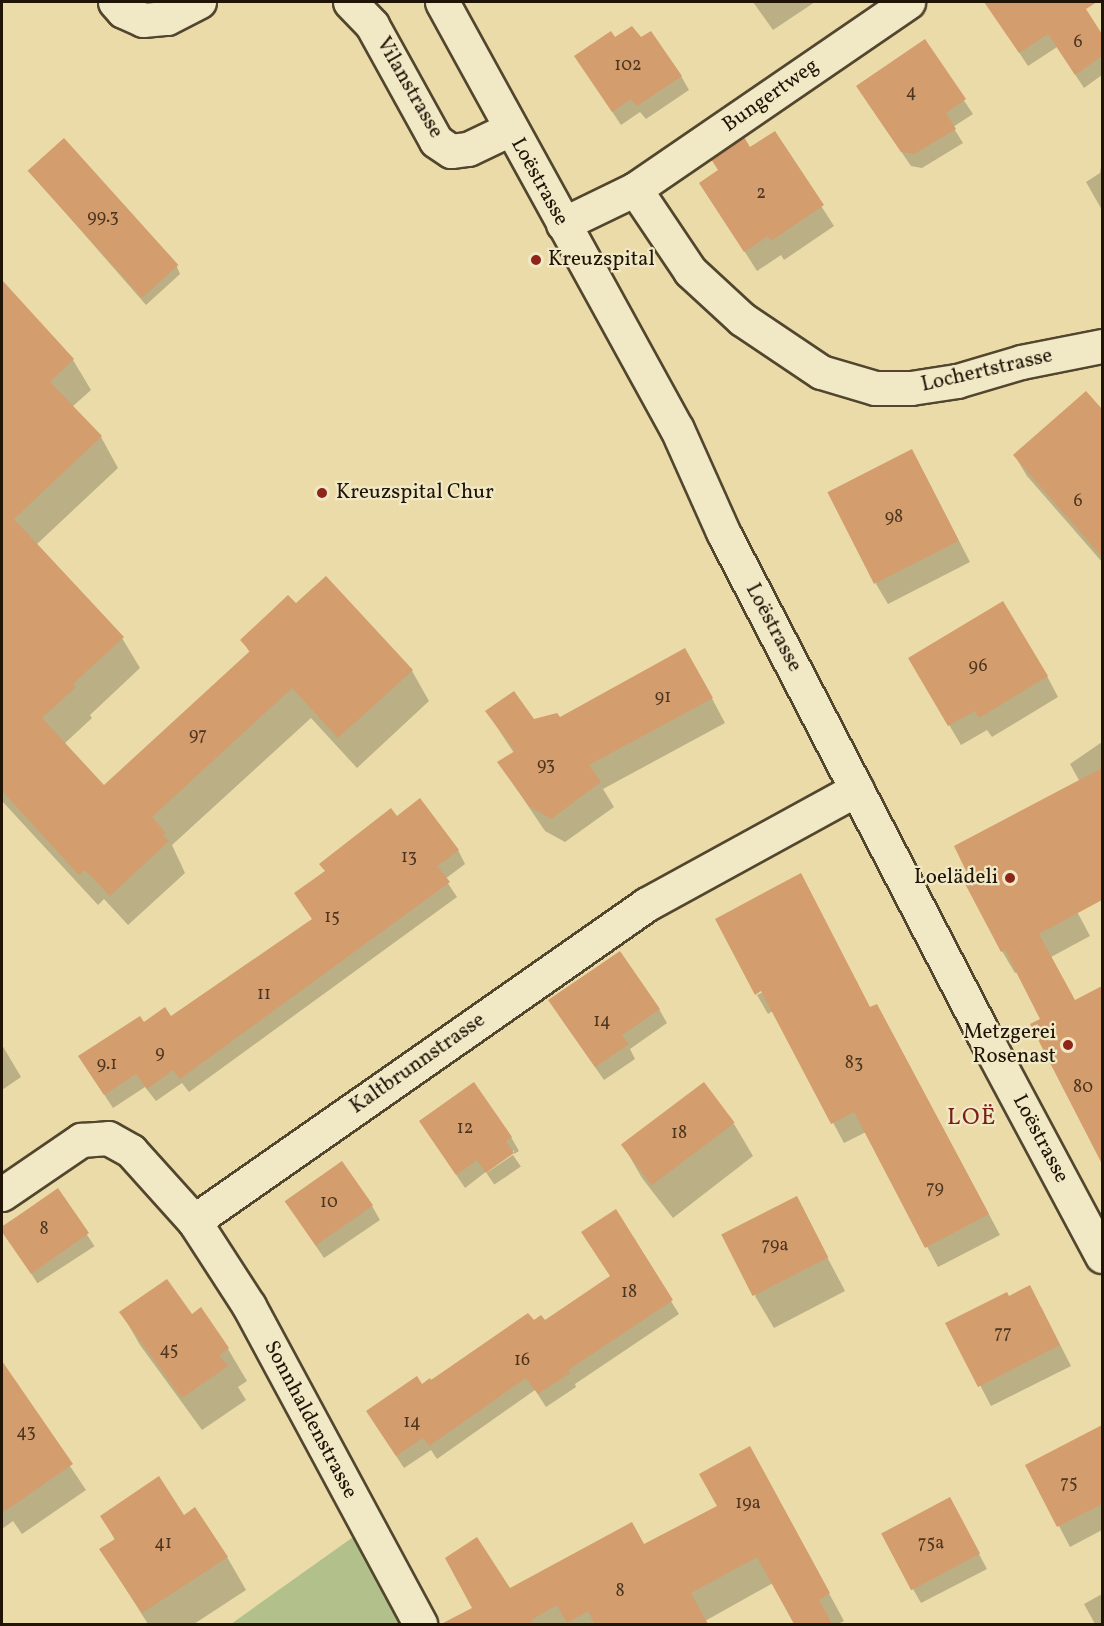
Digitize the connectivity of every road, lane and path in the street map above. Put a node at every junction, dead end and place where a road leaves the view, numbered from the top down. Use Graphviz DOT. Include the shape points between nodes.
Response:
graph roads {
  1 [pos="115,2"];
  2 [pos="199,2"];
  3 [pos="350,2"];
  4 [pos="442,2"];
  5 [pos="908,2"];
  6 [pos="510,129"];
  7 [pos="635,189"];
  8 [pos="562,224"];
  9 [pos="1102,346"];
  10 [pos="856,789"];
  11 [pos="2,1194"];
  12 [pos="194,1221"];
  13 [pos="1102,1256"];
  14 [pos="420,1624"];
  1 -- 2 [label="street" via="123,11 143,20 167,18"];
  3 -- 6 [label="street, Vilanstrasse" via="372,24 436,141 451,151 468,149"];
  4 -- 6 [label="street, Loëstrasse"];
  5 -- 7 [label="street, Bungertweg"];
  6 -- 8 [label="street, Loëstrasse"];
  7 -- 8 [label="street"];
  7 -- 9 [label="street, Lochertstrasse" via="690,271 742,319 821,372 875,388 910,388 957,381 1021,362"];
  8 -- 10 [label="street, Loëstrasse" via="672,419 723,532"];
  10 -- 12 [label="street, Kaltbrunnstrasse" via="647,904"];
  10 -- 13 [label="street, Loëstrasse"];
  11 -- 12 [label="street" via="81,1140 108,1138 131,1151"];
  12 -- 14 [label="street, Sonnhaldenstrasse" via="249,1306"];
}
